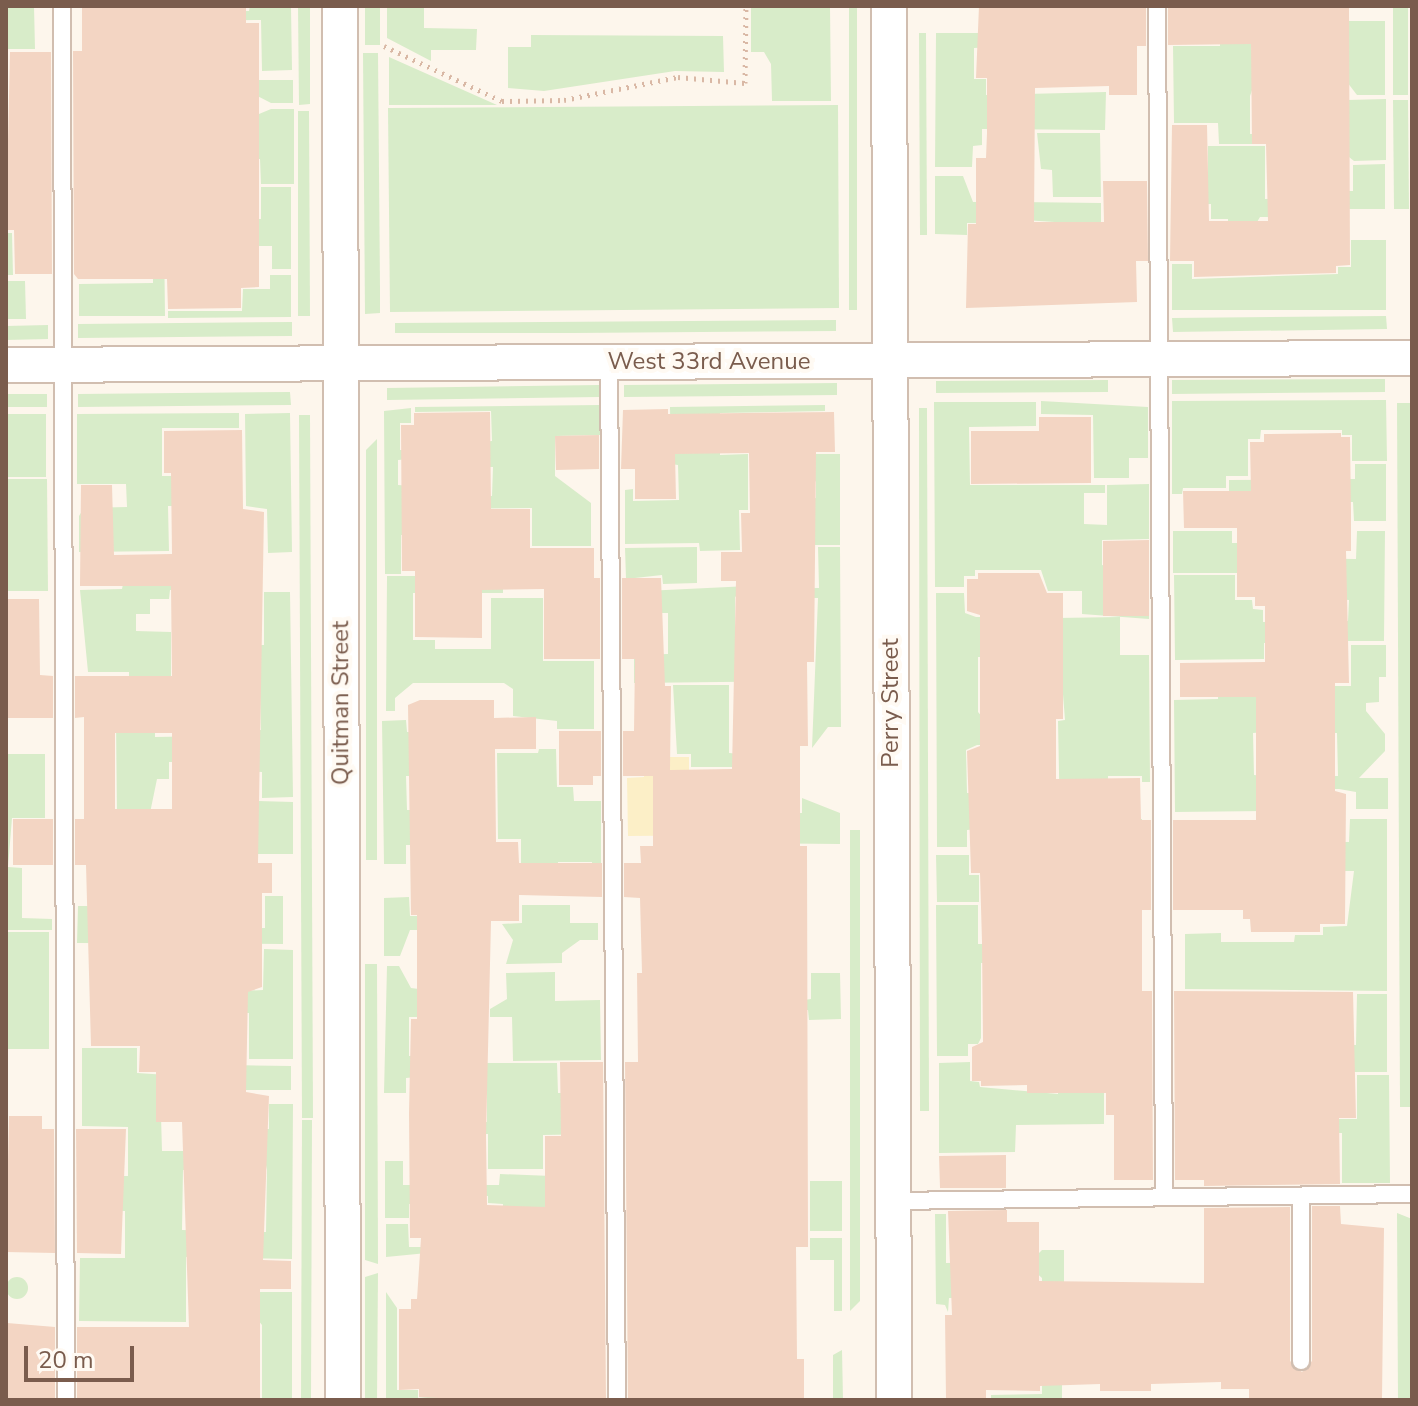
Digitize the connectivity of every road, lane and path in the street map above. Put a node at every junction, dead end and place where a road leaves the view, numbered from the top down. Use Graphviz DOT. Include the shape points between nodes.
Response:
graph roads {
  1 [pos="62,6"];
  2 [pos="340,6"];
  3 [pos="746,6"];
  4 [pos="889,6"];
  5 [pos="1157,6"];
  6 [pos="384,46"];
  7 [pos="1412,358"];
  8 [pos="1159,360"];
  9 [pos="890,361"];
  10 [pos="609,363"];
  11 [pos="340,364"];
  12 [pos="6,365"];
  13 [pos="63,365"];
  14 [pos="1412,1194"];
  15 [pos="1301,1196"];
  16 [pos="1164,1197"];
  17 [pos="893,1201"];
  18 [pos="1301,1361"];
  19 [pos="66,1400"];
  20 [pos="343,1400"];
  21 [pos="617,1400"];
  22 [pos="894,1400"];
  1 -- 13 [label="lane"];
  2 -- 11 [label="street, Quitman Street"];
  3 -- 6 [label="path" via="745,83 678,77 564,100 502,101"];
  4 -- 9 [label="street, Perry Street"];
  5 -- 8 [label="lane"];
  7 -- 8 [label="street, West 33rd Avenue"];
  8 -- 9 [label="street, West 33rd Avenue"];
  8 -- 16 [label="lane"];
  9 -- 10 [label="street, West 33rd Avenue"];
  9 -- 17 [label="street, Perry Street"];
  10 -- 11 [label="street, West 33rd Avenue"];
  10 -- 21 [label="lane"];
  11 -- 13 [label="street, West 33rd Avenue"];
  11 -- 20 [label="street, Quitman Street"];
  12 -- 13 [label="street, West 33rd Avenue"];
  13 -- 19 [label="lane"];
  14 -- 15 [label="lane"];
  15 -- 16 [label="lane"];
  15 -- 18 [label="lane"];
  16 -- 17 [label="lane"];
  17 -- 22 [label="street, Perry Street"];
}
